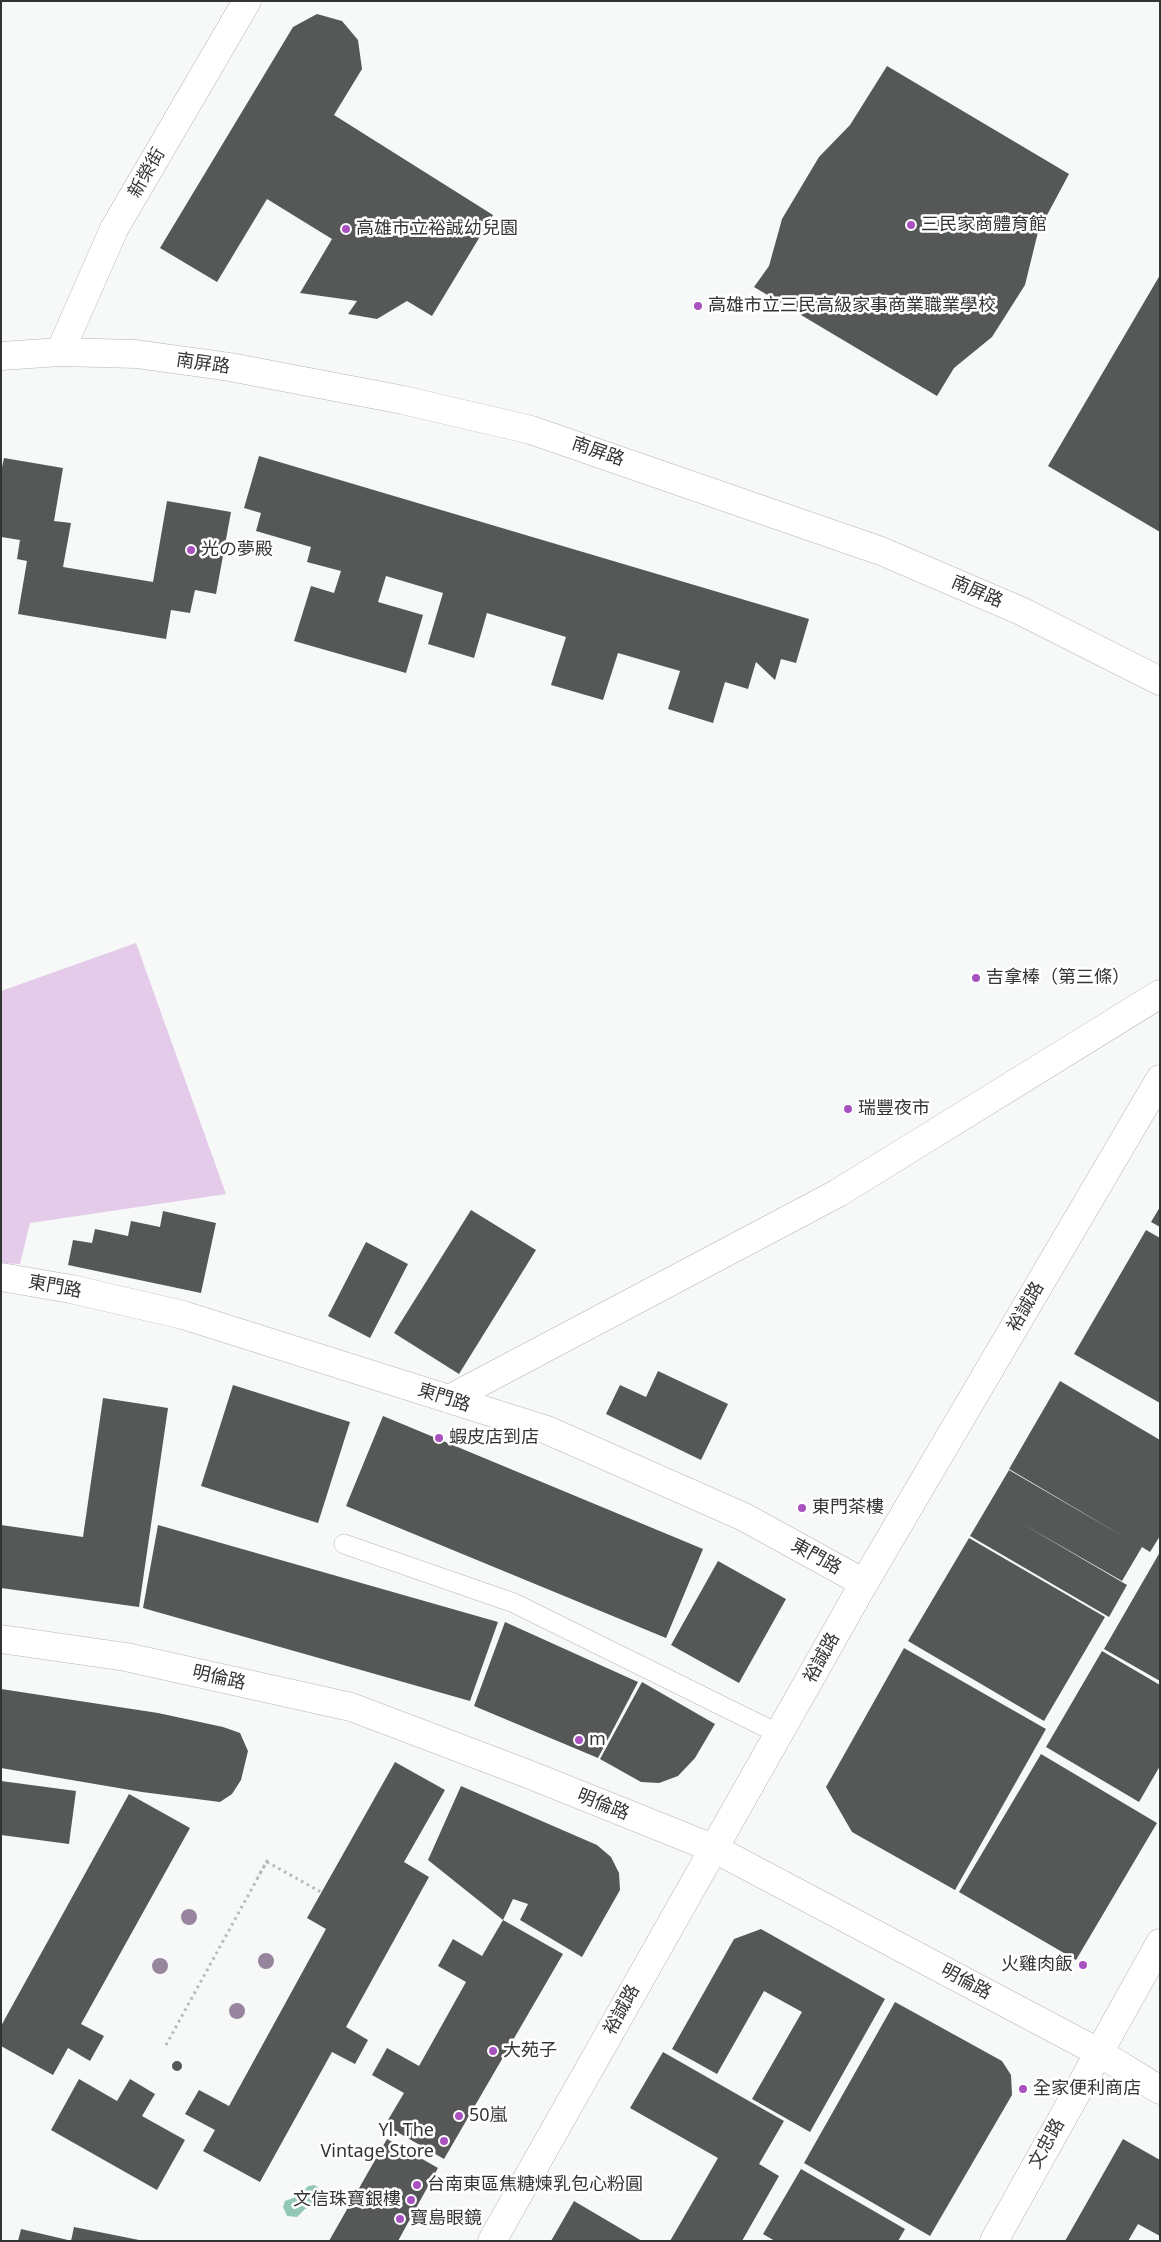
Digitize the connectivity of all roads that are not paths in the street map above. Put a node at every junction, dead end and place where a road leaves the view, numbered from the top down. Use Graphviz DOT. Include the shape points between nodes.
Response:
graph roads {
  1 [pos="247,1"];
  2 [pos="60,352"];
  3 [pos="1,356"];
  4 [pos="1160,681"];
  5 [pos="1160,994"];
  6 [pos="1160,1079"];
  7 [pos="1,1278"];
  8 [pos="449,1399"];
  9 [pos="344,1544"];
  10 [pos="864,1583"];
  11 [pos="1,1639"];
  12 [pos="779,1734"];
  13 [pos="715,1850"];
  14 [pos="1160,1943"];
  15 [pos="1098,2052"];
  16 [pos="1160,2090"];
  17 [pos="492,2241"];
  18 [pos="994,2241"];
  1 -- 2 [label="street, 新榮街" via="114,229"];
  2 -- 3 [label="street, 南屏路"];
  2 -- 4 [label="street, 南屏路" via="136,354 230,367 403,400 530,430 881,551 1021,611"];
  5 -- 8 [label="street" via="838,1193"];
  6 -- 10 [label="street, 裕誠路"];
  7 -- 8 [label="street, 東門路" via="71,1289 183,1315"];
  8 -- 10 [label="street, 東門路" via="547,1430 735,1513"];
  9 -- 12 [label="lane" via="514,1603"];
  10 -- 12 [label="street, 裕誠路"];
  11 -- 13 [label="street, 明倫路" via="126,1657 351,1707"];
  12 -- 13 [label="street, 裕誠路"];
  13 -- 15 [label="street, 明倫路"];
  13 -- 17 [label="street, 裕誠路"];
  14 -- 15 [label="street, 文忠路"];
  15 -- 16 [label="street, 明倫路"];
  15 -- 18 [label="street, 文忠路"];
}
